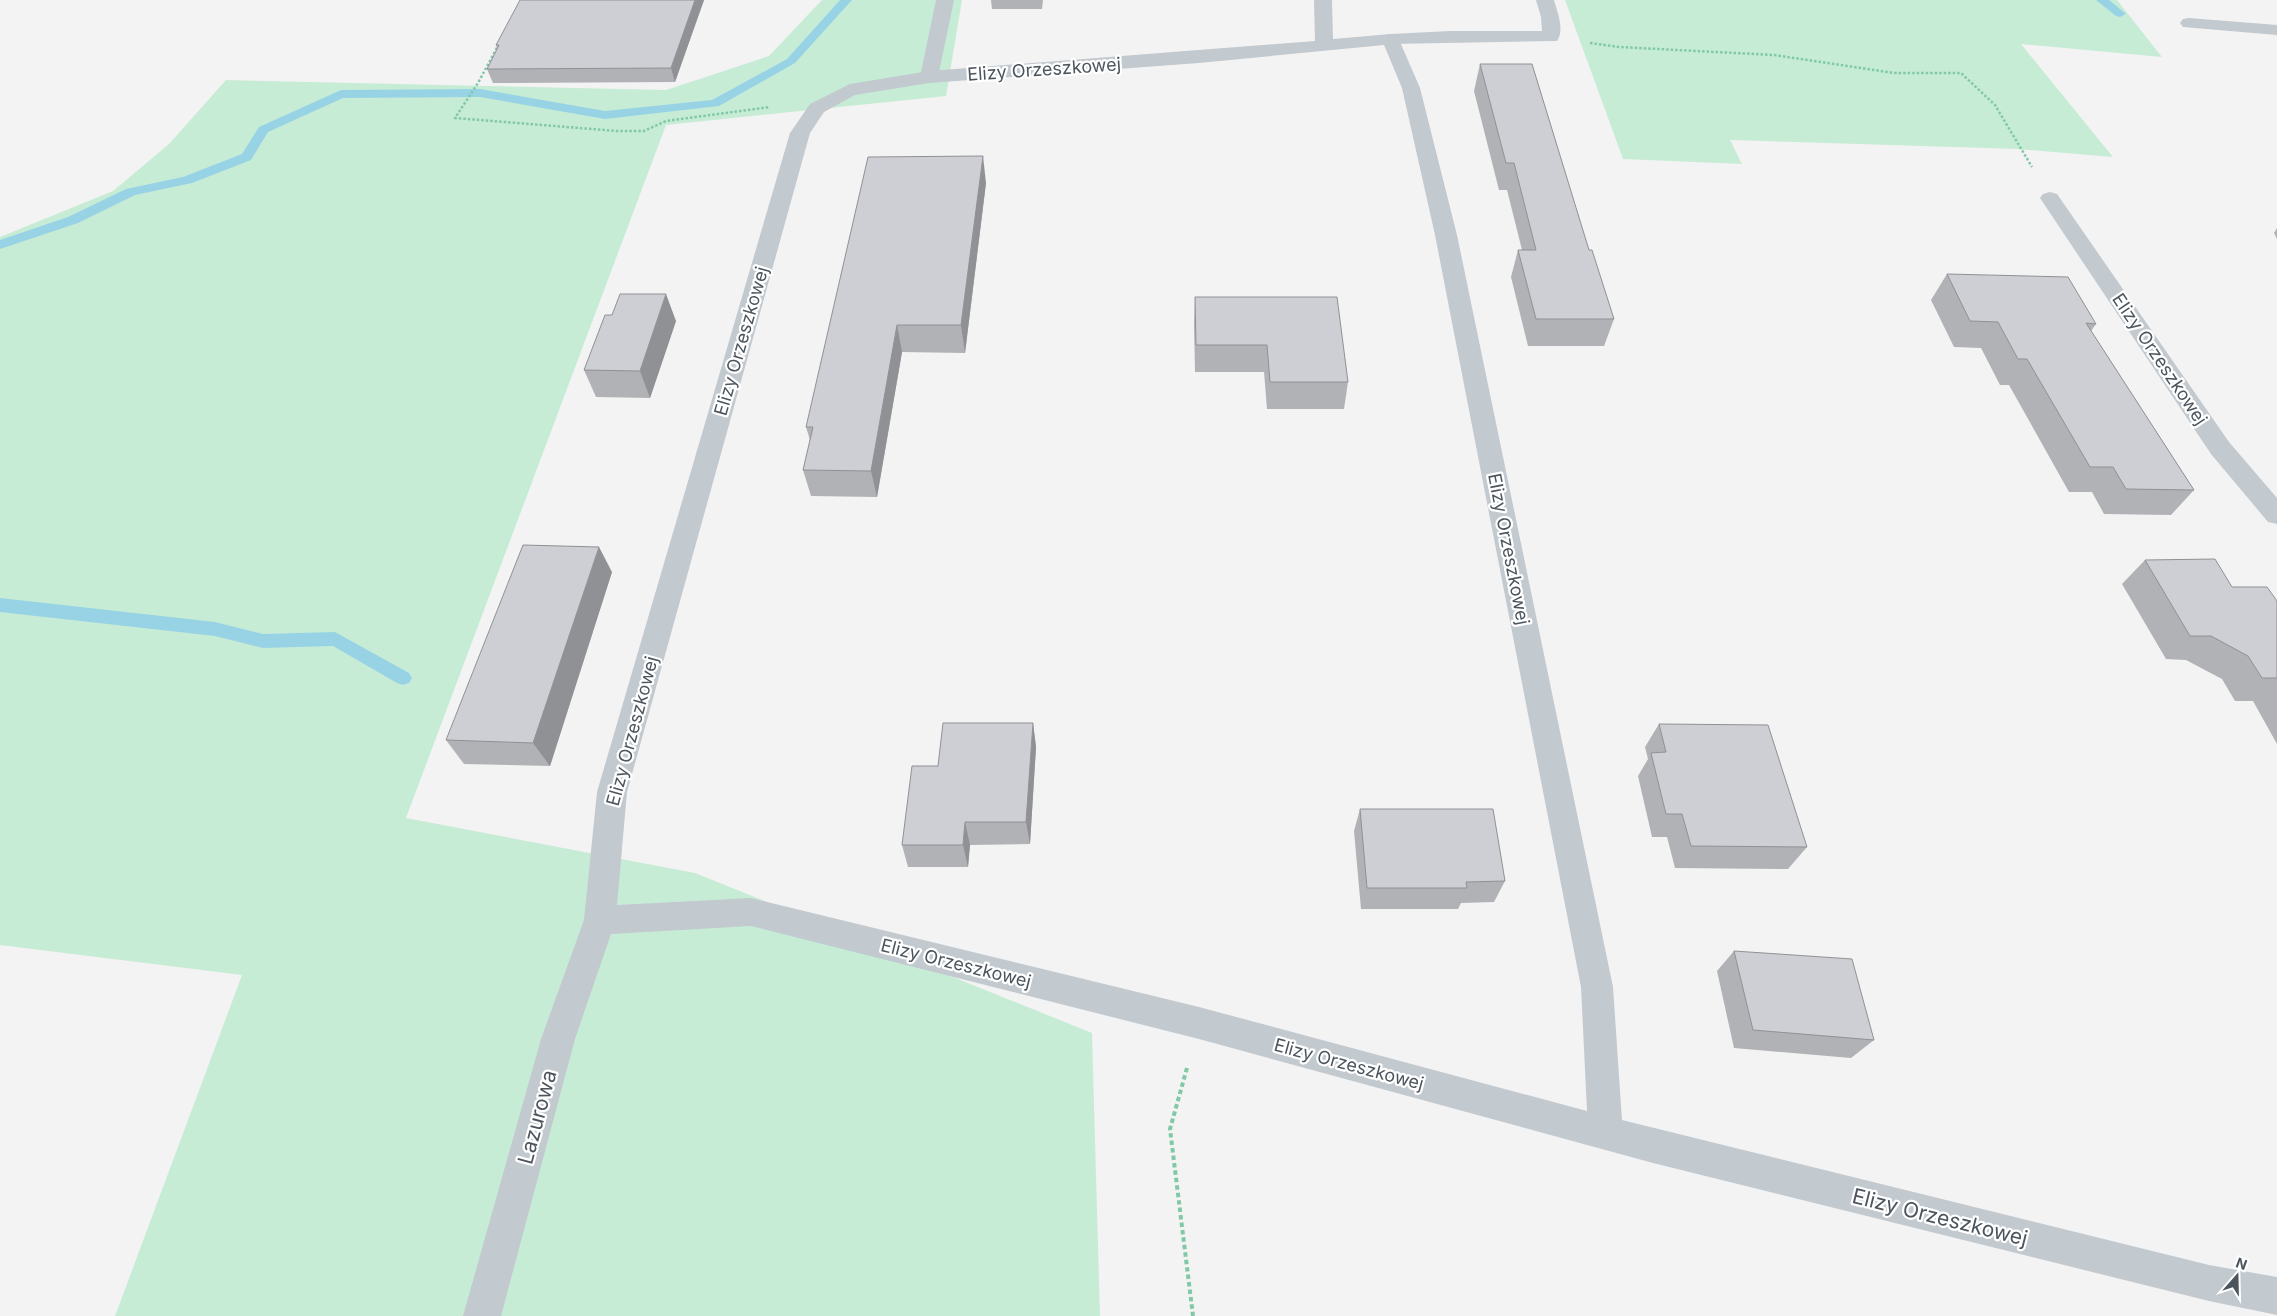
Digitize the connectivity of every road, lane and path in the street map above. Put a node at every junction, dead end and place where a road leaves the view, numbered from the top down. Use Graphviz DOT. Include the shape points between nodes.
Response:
graph roads {
  1 [pos="945,0"];
  2 [pos="1322,0"];
  3 [pos="1545,0"];
  4 [pos="2189,23"];
  5 [pos="2277,30"];
  6 [pos="1550,38"];
  7 [pos="1391,39"];
  8 [pos="501,41"];
  9 [pos="1324,46"];
  10 [pos="929,77"];
  11 [pos="817,108"];
  12 [pos="2050,198"];
  13 [pos="2277,515"];
  14 [pos="600,920"];
  15 [pos="1199,1023"];
  16 [pos="1605,1133"];
  17 [pos="2277,1296"];
  18 [pos="482,1316"];
  19 [pos="1193,1316"];
  1 -- 10 [label="street"];
  2 -- 9 [label="street"];
  3 -- 6 [label="street" via="1550,17"];
  4 -- 5 [label="street"];
  6 -- 7 [label="street" via="1450,36"];
  6 -- 12 [label="path" via="1619,47 1774,54 1894,73 1961,74 1995,105"];
  7 -- 9 [label="street, Elizy Orzeszkowej"];
  7 -- 16 [label="street, Elizy Orzeszkowej" via="1412,88 1446,235 1597,987"];
  8 -- 11 [label="path" via="455,118 644,131 666,121 776,107"];
  9 -- 10 [label="street, Elizy Orzeszkowej"];
  10 -- 11 [label="street, Elizy Orzeszkowej" via="850,90"];
  11 -- 14 [label="street, Elizy Orzeszkowej" via="800,133 612,792"];
  12 -- 13 [label="street, Elizy Orzeszkowej" via="2220,448"];
  14 -- 15 [label="street, Elizy Orzeszkowej" via="752,912"];
  14 -- 18 [label="street, Lazurowa" via="558,1039"];
  15 -- 16 [label="street, Elizy Orzeszkowej"];
  15 -- 19 [label="path" via="1170,1130"];
  16 -- 17 [label="street, Elizy Orzeszkowej" via="2209,1283"];
}
